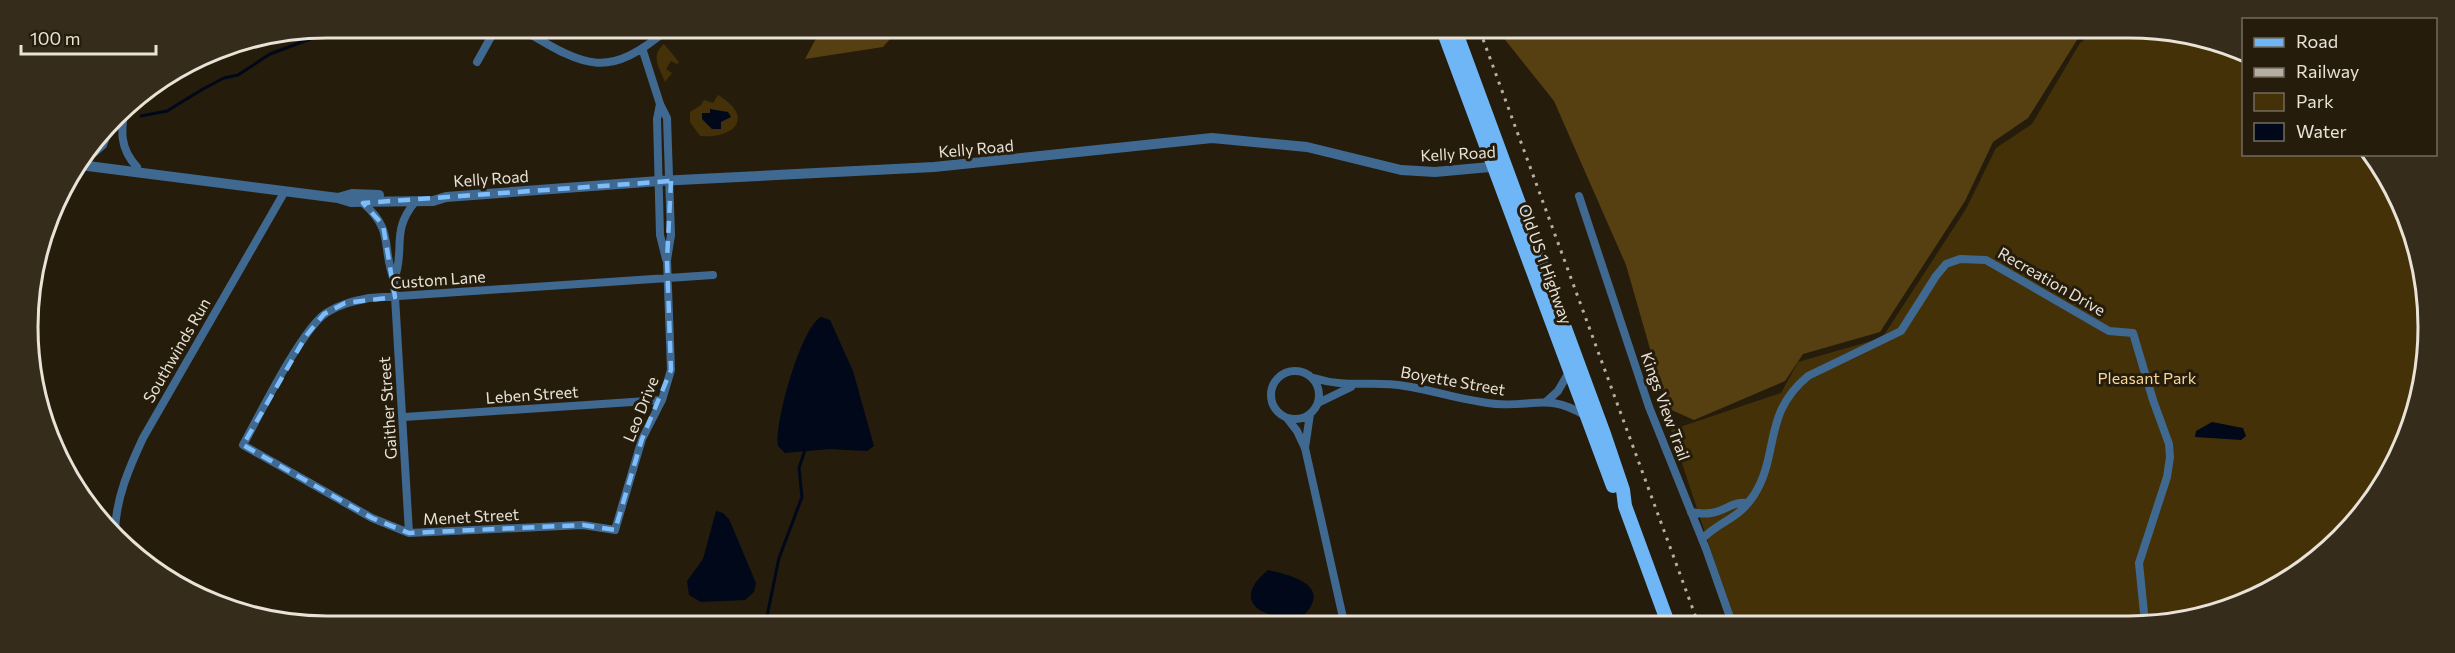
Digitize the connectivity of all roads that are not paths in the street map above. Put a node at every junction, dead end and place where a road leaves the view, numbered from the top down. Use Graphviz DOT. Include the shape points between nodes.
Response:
graph roads {
  1 [pos="490,38"];
  2 [pos="537,38"];
  3 [pos="658,38"];
  4 [pos="1446,38"];
  5 [pos="1458,38"];
  6 [pos="643,51"];
  7 [pos="477,62"];
  8 [pos="124,120"];
  9 [pos="89,162"];
  10 [pos="89,162"];
  11 [pos="1499,166"];
  12 [pos="137,167"];
  13 [pos="154,173"];
  14 [pos="665,181"];
  15 [pos="285,191"];
  16 [pos="1579,196"];
  17 [pos="446,197"];
  18 [pos="338,198"];
  19 [pos="363,202"];
  20 [pos="415,202"];
  21 [pos="713,275"];
  22 [pos="668,278"];
  23 [pos="394,280"];
  24 [pos="394,297"];
  25 [pos="1569,372"];
  26 [pos="1314,378"];
  27 [pos="1354,386"];
  28 [pos="662,400"];
  29 [pos="1547,401"];
  30 [pos="1318,403"];
  31 [pos="1310,414"];
  32 [pos="1586,416"];
  33 [pos="404,417"];
  34 [pos="1287,417"];
  35 [pos="243,445"];
  36 [pos="1305,448"];
  37 [pos="1748,503"];
  38 [pos="1625,506"];
  39 [pos="1691,512"];
  40 [pos="116,525"];
  41 [pos="615,530"];
  42 [pos="409,533"];
  43 [pos="1702,539"];
  44 [pos="2144,615"];
  45 [pos="1343,616"];
  46 [pos="1665,616"];
  47 [pos="1730,616"];
  1 -- 7 [label="street"];
  2 -- 6 [label="street" via="589,64"];
  3 -- 6 [label="street"];
  4 -- 11 [label="main road, Old US 1 Highway"];
  5 -- 11 [label="main road, Old US 1 Highway"];
  6 -- 14 [label="street, Leo Drive" via="668,118"];
  8 -- 12 [label="street" via="122,141"];
  9 -- 12 [label="street, Kelly Road"];
  10 -- 13 [label="street, Kelly Road" via="141,174"];
  11 -- 14 [label="street, Kelly Road" via="1435,172 1401,170 1307,147 1212,138 934,167"];
  11 -- 25 [label="main road, Old US 1 Highway"];
  11 -- 38 [label="main road, Old US 1 Highway" via="1604,434"];
  12 -- 13 [label="street, Kelly Road"];
  13 -- 15 [label="street, Kelly Road"];
  14 -- 17 [label="street, Kelly Road"];
  14 -- 22 [label="street, Leo Drive" via="671,235"];
  15 -- 18 [label="street, Kelly Road"];
  15 -- 40 [label="street, Southwinds Run" via="142,438 121,491"];
  16 -- 39 [label="street, Kings View Trail" via="1649,407"];
  17 -- 18 [label="street, Kelly Road" via="352,194"];
  17 -- 20 [label="street, Kelly Road"];
  18 -- 19 [label="street, Kelly Road"];
  19 -- 20 [label="street, Kelly Road"];
  19 -- 23 [label="street, Gaither Street" via="383,225"];
  20 -- 23 [label="street, Gaither Street" via="400,226 399,267"];
  21 -- 22 [label="street, Custom Lane"];
  22 -- 24 [label="street, Custom Lane"];
  22 -- 28 [label="street, Leo Drive" via="671,370"];
  23 -- 24 [label="street, Gaither Street"];
  24 -- 33 [label="street, Gaither Street"];
  24 -- 35 [label="street, Custom Lane" via="345,303 324,314 306,336"];
  25 -- 29 [label="street"];
  25 -- 32 [label="main road, Old US 1 Highway"];
  26 -- 27 [label="street, Boyette Street"];
  26 -- 30 [label="street" via="1320,393"];
  26 -- 34 [label="street, Boyette Street" via="1292,370 1273,384 1274,407"];
  27 -- 29 [label="street, Boyette Street" via="1404,386 1500,404"];
  27 -- 30 [label="street, Boyette Street"];
  28 -- 33 [label="street, Leben Street"];
  28 -- 41 [label="street, Leo Drive" via="642,439"];
  29 -- 32 [label="street, Boyette Street" via="1571,407"];
  30 -- 31 [label="street, Boyette Street"];
  31 -- 34 [label="street" via="1303,418"];
  31 -- 36 [label="street"];
  32 -- 38 [label="main road, Old US 1 Highway" via="1616,493"];
  33 -- 42 [label="street, Gaither Street"];
  34 -- 36 [label="street"];
  35 -- 42 [label="street, Menet Street" via="372,518"];
  36 -- 45 [label="street"];
  37 -- 39 [label="street" via="1740,502 1706,516"];
  37 -- 43 [label="street, Recreation Drive" via="1743,512"];
  37 -- 44 [label="street, Recreation Drive" via="1761,481 1778,415 1799,384 1901,331 1946,264 1960,259 1986,260 2109,331 2133,333 2170,457 2139,563"];
  38 -- 46 [label="main road, Old US 1 Highway"];
  39 -- 43 [label="street, Kings View Trail"];
  41 -- 42 [label="street, Menet Street" via="583,525"];
  43 -- 47 [label="street, Kings View Trail"];
}
